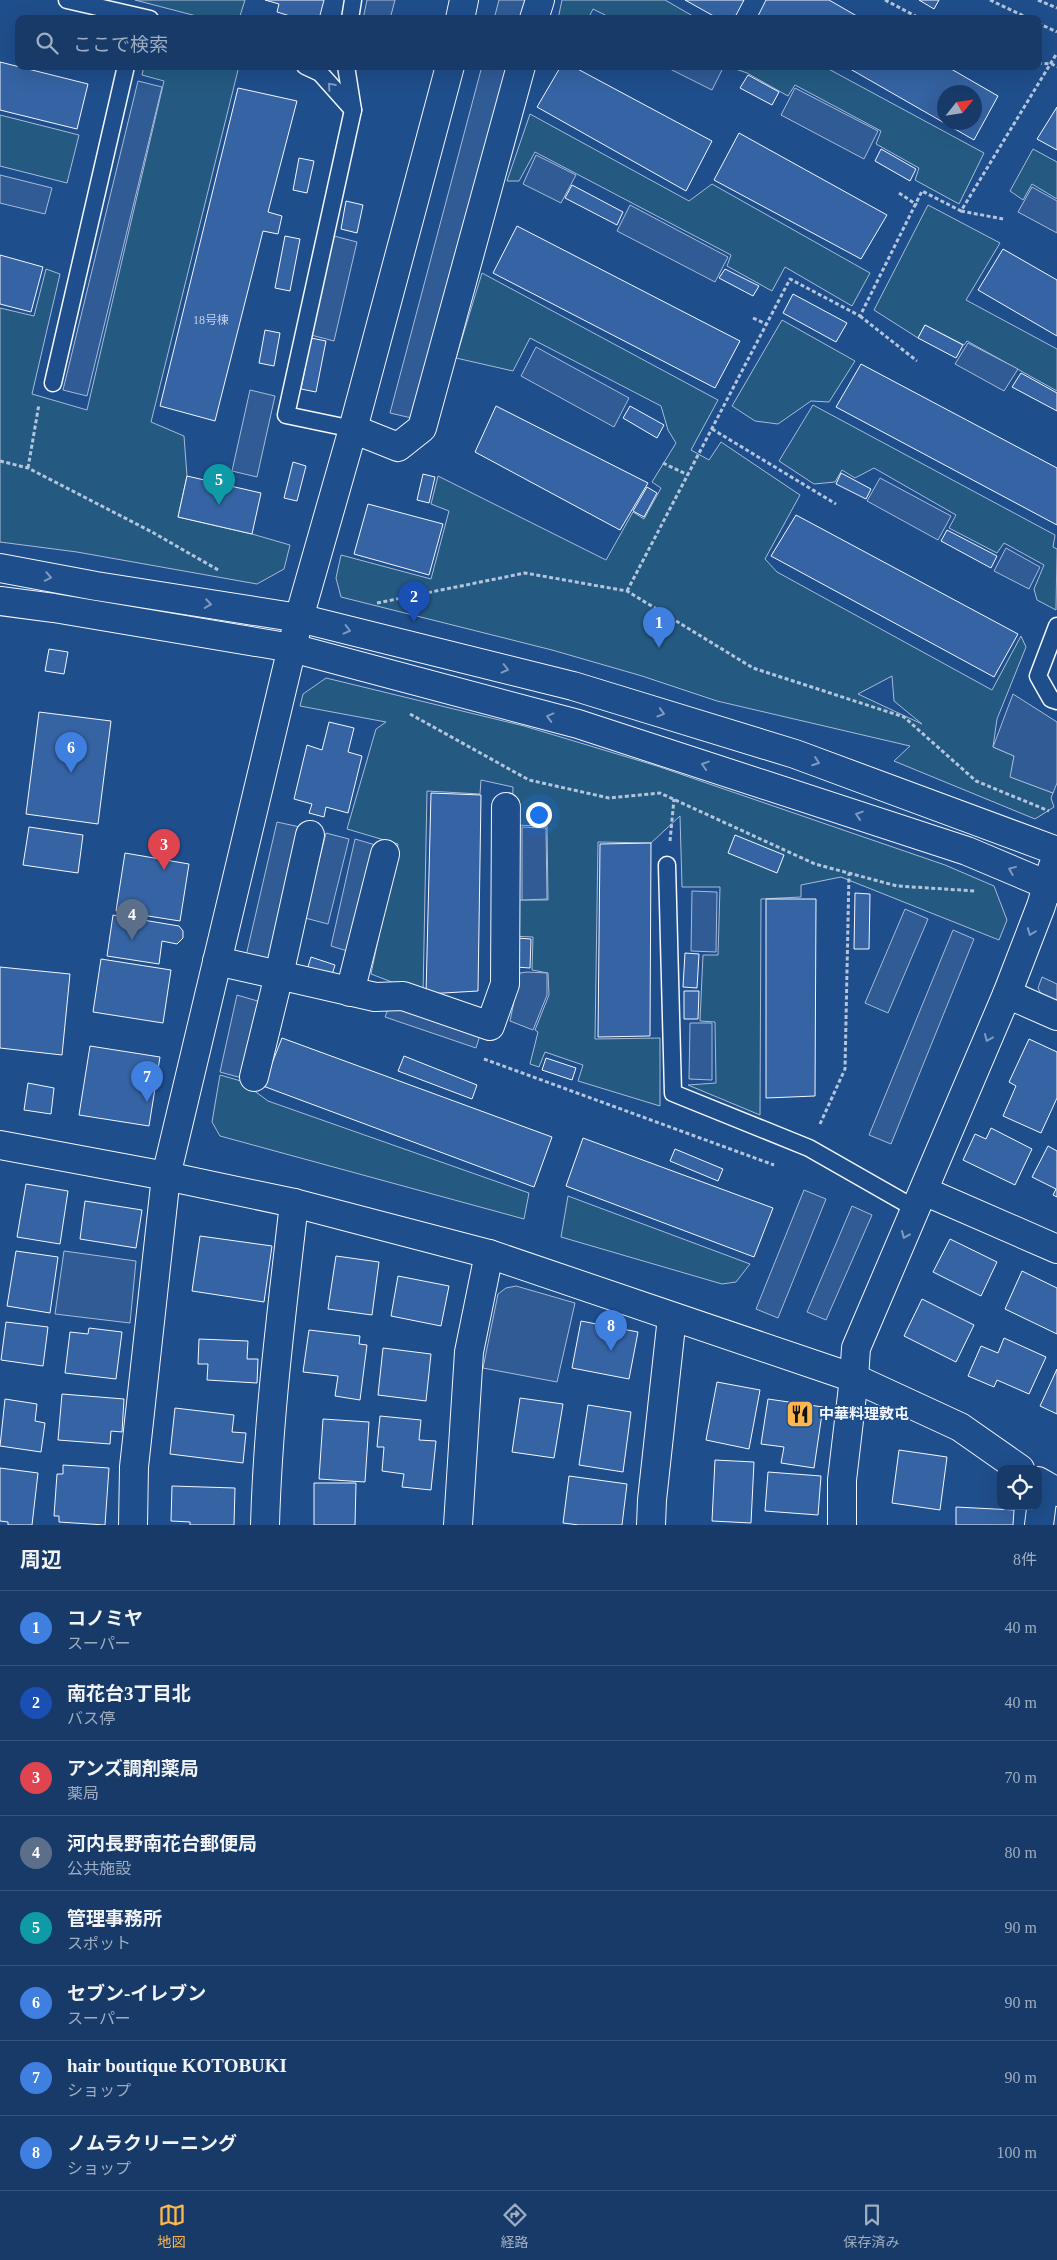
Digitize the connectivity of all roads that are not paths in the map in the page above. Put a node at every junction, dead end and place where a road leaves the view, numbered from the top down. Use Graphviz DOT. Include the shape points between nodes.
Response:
graph roads {
  1 [pos="67,0"];
  2 [pos="353,0"];
  3 [pos="464,0"];
  4 [pos="540,0"];
  5 [pos="129,15"];
  6 [pos="351,15"];
  7 [pos="461,15"];
  8 [pos="535,15"];
  9 [pos="125,70"];
  10 [pos="312,70"];
  11 [pos="347,70"];
  12 [pos="449,70"];
  13 [pos="520,70"];
  14 [pos="353,110"];
  15 [pos="52,383"];
  16 [pos="353,429"];
  17 [pos="0,568"];
  18 [pos="0,601"];
  19 [pos="300,618"];
  20 [pos="1057,626"];
  21 [pos="292,648"];
  22 [pos="1057,701"];
  23 [pos="506,807"];
  24 [pos="310,835"];
  25 [pos="1057,852"];
  26 [pos="385,854"];
  27 [pos="667,865"];
  28 [pos="1052,887"];
  29 [pos="217,961"];
  30 [pos="280,975"];
  31 [pos="350,992"];
  32 [pos="1007,994"];
  33 [pos="1057,1016"];
  34 [pos="254,1077"];
  35 [pos="0,1145"];
  36 [pos="166,1176"];
  37 [pos="920,1200"];
  38 [pos="294,1203"];
  39 [pos="1057,1249"];
  40 [pos="490,1254"];
  41 [pos="672,1317"];
  42 [pos="854,1378"];
  43 [pos="1014,1465"];
  44 [pos="1046,1486"];
  45 [pos="133,1525"];
  46 [pos="265,1525"];
  47 [pos="458,1525"];
  48 [pos="651,1525"];
  49 [pos="842,1525"];
  50 [pos="1039,1525"];
  1 -- 5 [label="lane"];
  2 -- 6 [label="lane"];
  3 -- 7 [label="street"];
  4 -- 8 [label="street"];
  9 -- 15 [label="lane"];
  14 -- 10 [label="lane, one-way"];
  11 -- 14 [label="lane"];
  12 -- 16 [label="street"];
  13 -- 16 [label="street" via="422,428 398,447"];
  14 -- 16 [label="lane" via="286,414"];
  16 -- 19 [label="street"];
  17 -- 19 [label="street, one-way"];
  18 -- 21 [label="street"];
  19 -- 21 [label="street"];
  19 -- 25 [label="street, one-way" via="573,686 795,754"];
  20 -- 22 [label="lane" via="1038,676 1051,699"];
  28 -- 21 [label="street, one-way" via="967,851 578,724"];
  21 -- 29 [label="street"];
  23 -- 31 [label="street" via="505,984 490,1026 403,996 375,997"];
  24 -- 30 [label="street"];
  25 -- 28 [label="street"];
  26 -- 31 [label="street"];
  27 -- 37 [label="lane" via="672,1093 809,1148"];
  28 -- 32 [label="street, one-way"];
  29 -- 30 [label="street"];
  29 -- 36 [label="street"];
  30 -- 31 [label="street"];
  30 -- 34 [label="street"];
  32 -- 33 [label="street"];
  32 -- 37 [label="street, one-way"];
  35 -- 36 [label="street"];
  36 -- 38 [label="street"];
  36 -- 45 [label="street" via="134,1467"];
  37 -- 39 [label="street"];
  37 -- 42 [label="street, one-way" via="856,1348"];
  38 -- 40 [label="street"];
  38 -- 46 [label="street" via="266,1482"];
  40 -- 41 [label="street"];
  40 -- 47 [label="street" via="469,1352"];
  41 -- 42 [label="street"];
  41 -- 48 [label="street"];
  42 -- 43 [label="street" via="960,1427"];
  42 -- 49 [label="street" via="842,1480"];
  44 -- 50 [label="street"];
}
